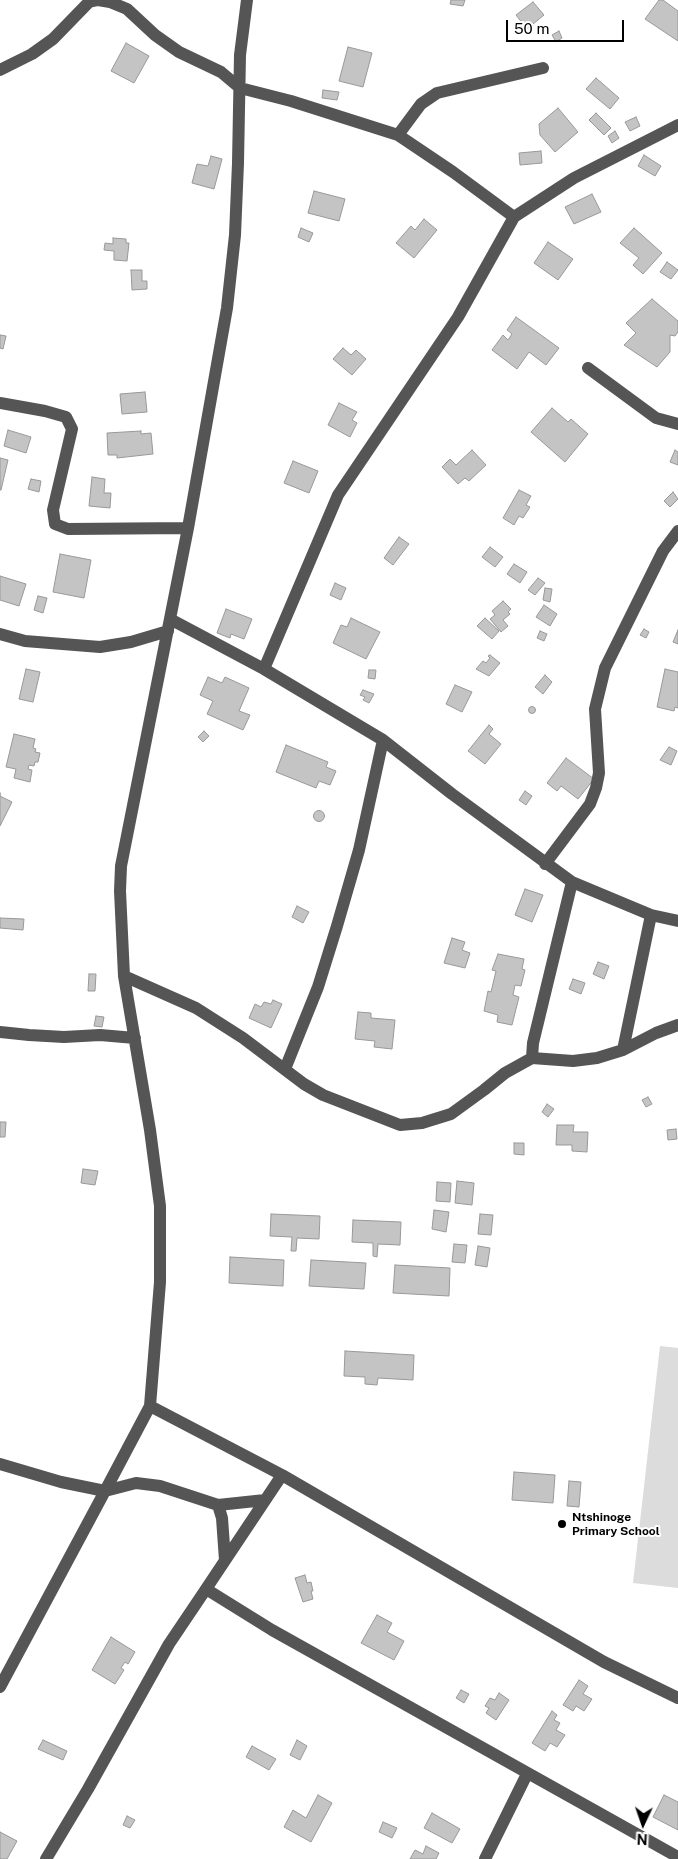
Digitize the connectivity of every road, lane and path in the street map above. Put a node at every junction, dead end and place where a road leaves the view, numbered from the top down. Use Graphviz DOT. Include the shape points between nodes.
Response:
graph roads {
  1 [pos="247,0"];
  2 [pos="543,68"];
  3 [pos="0,70"];
  4 [pos="240,88"];
  5 [pos="678,126"];
  6 [pos="398,135"];
  7 [pos="514,217"];
  8 [pos="588,368"];
  9 [pos="0,403"];
  10 [pos="678,424"];
  11 [pos="188,528"];
  12 [pos="678,531"];
  13 [pos="169,625"];
  14 [pos="0,634"];
  15 [pos="264,669"];
  16 [pos="384,740"];
  17 [pos="545,864"];
  18 [pos="572,882"];
  19 [pos="651,915"];
  20 [pos="678,921"];
  21 [pos="124,976"];
  22 [pos="678,1025"];
  23 [pos="0,1032"];
  24 [pos="135,1038"];
  25 [pos="623,1050"];
  26 [pos="532,1058"];
  27 [pos="285,1069"];
  28 [pos="150,1406"];
  29 [pos="0,1464"];
  30 [pos="282,1475"];
  31 [pos="105,1491"];
  32 [pos="265,1500"];
  33 [pos="218,1505"];
  34 [pos="225,1560"];
  35 [pos="206,1589"];
  36 [pos="0,1687"];
  37 [pos="678,1698"];
  38 [pos="528,1774"];
  39 [pos="678,1857"];
  40 [pos="46,1859"];
  41 [pos="485,1859"];
  1 -- 4 [label="street" via="240,55"];
  2 -- 6 [label="street" via="437,93 421,104"];
  3 -- 4 [label="street" via="53,39 90,2 98,0 127,9 179,52 221,72"];
  4 -- 6 [label="street"];
  4 -- 11 [label="street" via="235,235 227,308"];
  5 -- 7 [label="street" via="574,178"];
  6 -- 7 [label="street"];
  7 -- 15 [label="street" via="458,317 338,495"];
  8 -- 10 [label="street" via="656,418"];
  9 -- 11 [label="street" via="66,417 72,429 53,510 56,524 68,529"];
  11 -- 13 [label="street"];
  12 -- 17 [label="street" via="663,551 605,668 595,709 599,773 590,804"];
  13 -- 14 [label="street" via="131,642 100,647 25,641"];
  13 -- 15 [label="street"];
  13 -- 21 [label="street" via="121,866"];
  15 -- 16 [label="street"];
  16 -- 17 [label="street"];
  16 -- 27 [label="street" via="359,850 337,926 318,987"];
  17 -- 18 [label="street"];
  18 -- 19 [label="street"];
  18 -- 26 [label="street"];
  19 -- 20 [label="street"];
  19 -- 25 [label="street"];
  21 -- 24 [label="street"];
  21 -- 27 [label="street" via="196,1008"];
  22 -- 25 [label="street"];
  23 -- 24 [label="street"];
  24 -- 28 [label="street" via="160,1206 160,1282"];
  25 -- 26 [label="street" via="573,1061"];
  26 -- 27 [label="street" via="505,1073 451,1114 422,1123 400,1125 323,1095"];
  28 -- 30 [label="street"];
  28 -- 31 [label="street"];
  29 -- 31 [label="street"];
  30 -- 32 [label="street"];
  30 -- 37 [label="street" via="604,1662"];
  31 -- 33 [label="street" via="136,1482 160,1486"];
  31 -- 36 [label="street"];
  32 -- 33 [label="street"];
  32 -- 34 [label="street"];
  33 -- 34 [label="street"];
  34 -- 35 [label="street"];
  35 -- 38 [label="street" via="272,1630"];
  35 -- 40 [label="street" via="169,1644"];
  38 -- 39 [label="street"];
  38 -- 41 [label="street"];
}
